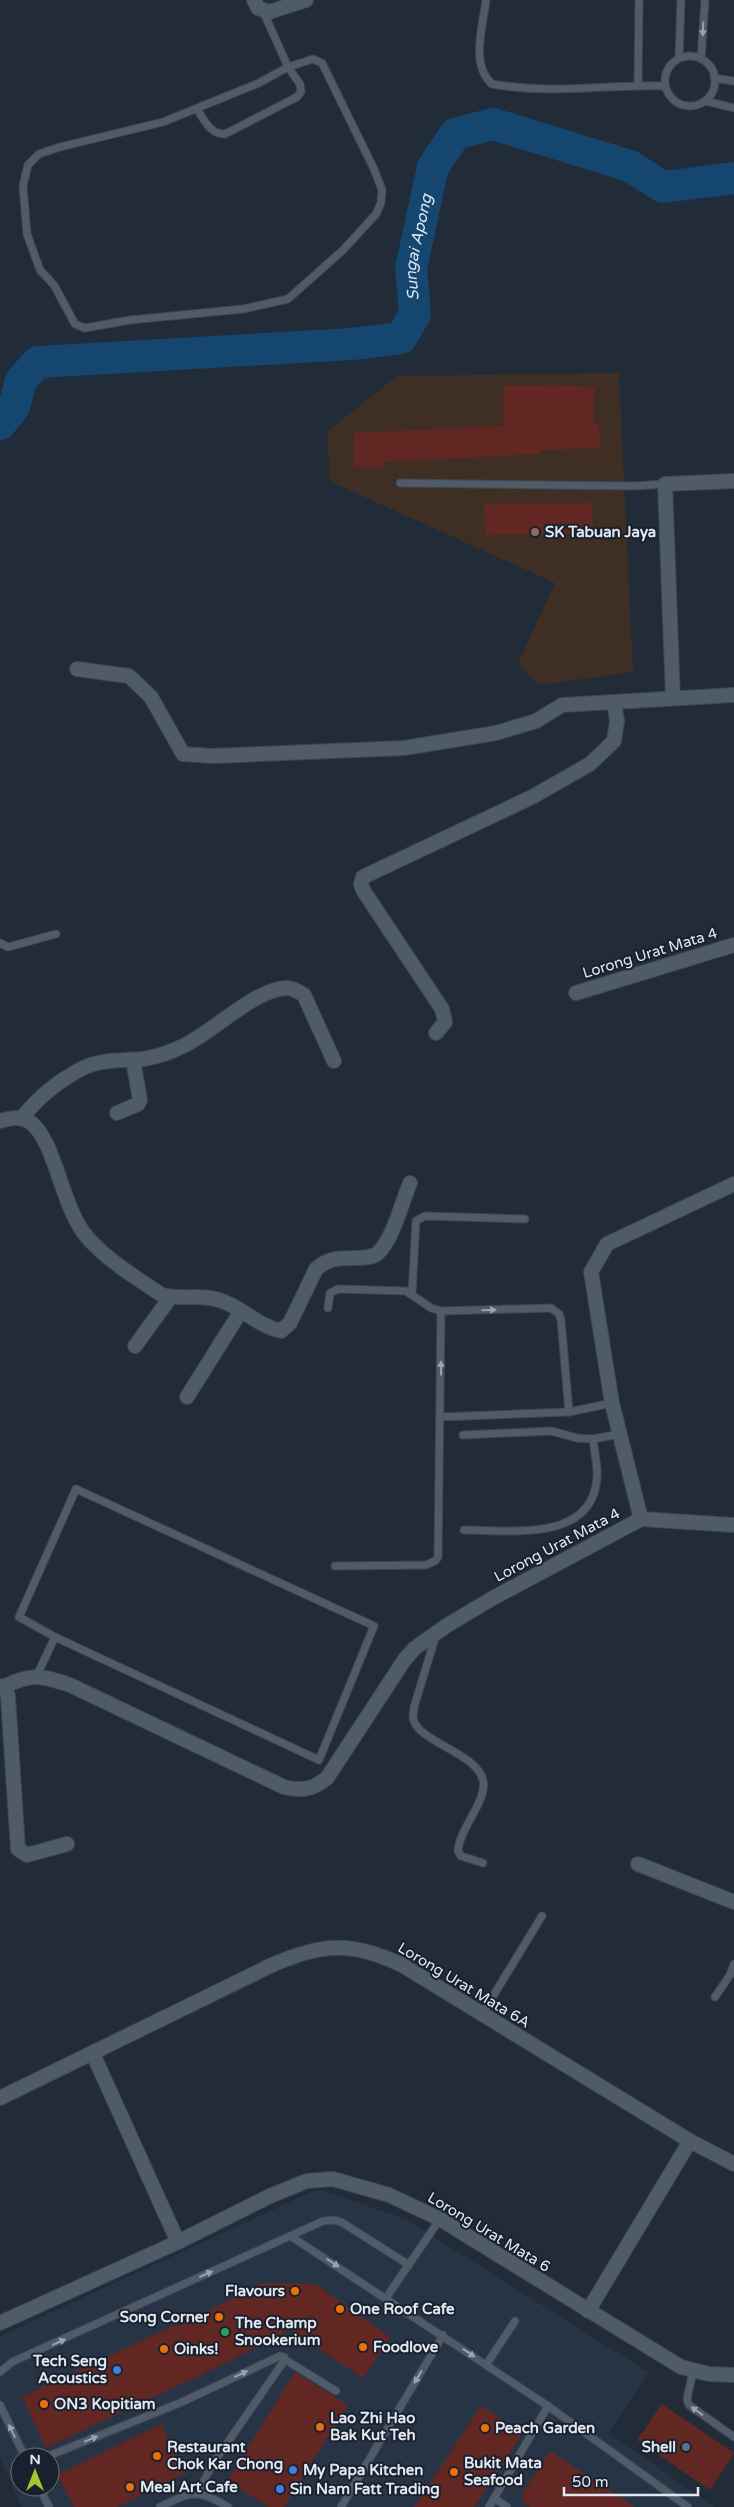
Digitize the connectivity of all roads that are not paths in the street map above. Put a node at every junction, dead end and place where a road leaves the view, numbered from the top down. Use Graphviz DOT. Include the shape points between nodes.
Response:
graph roads {
  1 [pos="306,0"];
  2 [pos="486,0"];
  3 [pos="639,0"];
  4 [pos="681,0"];
  5 [pos="705,0"];
  6 [pos="258,6"];
  7 [pos="679,58"];
  8 [pos="701,59"];
  9 [pos="288,67"];
  10 [pos="714,78"];
  11 [pos="732,81"];
  12 [pos="638,85"];
  13 [pos="665,86"];
  14 [pos="705,101"];
  15 [pos="734,108"];
  16 [pos="197,109"];
  17 [pos="734,481"];
  18 [pos="400,483"];
  19 [pos="666,484"];
  20 [pos="77,669"];
  21 [pos="734,695"];
  22 [pos="674,698"];
  23 [pos="614,702"];
  24 [pos="56,934"];
  25 [pos="0,943"];
  26 [pos="734,945"];
  27 [pos="576,993"];
  28 [pos="436,1033"];
  29 [pos="133,1060"];
  30 [pos="334,1061"];
  31 [pos="117,1113"];
  32 [pos="22,1118"];
  33 [pos="0,1120"];
  34 [pos="410,1183"];
  35 [pos="734,1184"];
  36 [pos="525,1219"];
  37 [pos="412,1293"];
  38 [pos="170,1298"];
  39 [pos="328,1308"];
  40 [pos="241,1311"];
  41 [pos="441,1311"];
  42 [pos="135,1346"];
  43 [pos="187,1397"];
  44 [pos="612,1403"];
  45 [pos="569,1412"];
  46 [pos="440,1417"];
  47 [pos="620,1434"];
  48 [pos="463,1436"];
  49 [pos="593,1439"];
  50 [pos="641,1519"];
  51 [pos="734,1525"];
  52 [pos="464,1530"];
  53 [pos="335,1566"];
  54 [pos="436,1634"];
  55 [pos="55,1637"];
  56 [pos="37,1675"];
  57 [pos="2,1686"];
  58 [pos="67,1844"];
  59 [pos="483,1863"];
  60 [pos="638,1864"];
  61 [pos="734,1902"];
  62 [pos="542,1916"];
  63 [pos="734,1964"];
  64 [pos="715,1997"];
  65 [pos="482,2014"];
  66 [pos="93,2054"];
  67 [pos="0,2098"];
  68 [pos="690,2141"];
  69 [pos="734,2164"];
  70 [pos="440,2219"];
  71 [pos="292,2237"];
  72 [pos="178,2242"];
  73 [pos="409,2265"];
  74 [pos="386,2298"];
  75 [pos="588,2311"];
  76 [pos="515,2321"];
  77 [pos="0,2323"];
  78 [pos="443,2335"];
  79 [pos="284,2359"];
  80 [pos="486,2365"];
  81 [pos="693,2371"];
  82 [pos="0,2372"];
  83 [pos="734,2375"];
  84 [pos="336,2391"];
  85 [pos="0,2405"];
  86 [pos="548,2406"];
  87 [pos="734,2437"];
  88 [pos="19,2447"];
  89 [pos="60,2451"];
  90 [pos="198,2493"];
  91 [pos="494,2498"];
  92 [pos="160,2507"];
  93 [pos="228,2507"];
  94 [pos="340,2507"];
  95 [pos="489,2507"];
  96 [pos="507,2507"];
  97 [pos="688,2507"];
  1 -- 6 [label="street" via="269,12"];
  2 -- 12 [label="lane" via="480,58 485,78 492,84 549,90"];
  3 -- 12 [label="lane"];
  4 -- 7 [label="lane"];
  5 -- 8 [label="lane, one-way"];
  6 -- 9 [label="lane"];
  7 -- 8 [label="lane"];
  7 -- 13 [label="lane" via="670,65"];
  8 -- 10 [label="lane" via="710,66"];
  9 -- 16 [label="lane"];
  9 -- 16 [label="lane" via="300,84 301,92 297,97 225,134 212,131"];
  9 -- 16 [label="lane" via="313,59 322,63 382,190 376,214 343,250 288,299 243,309 130,320 85,328 76,324 54,284 40,270 28,234 23,186 28,165 39,154 60,147 163,122"];
  10 -- 11 [label="lane"];
  10 -- 14 [label="lane" via="714,87"];
  12 -- 13 [label="lane"];
  13 -- 14 [label="lane" via="678,103 689,106"];
  14 -- 15 [label="lane"];
  17 -- 19 [label="street"];
  18 -- 19 [label="lane"];
  19 -- 22 [label="street"];
  20 -- 23 [label="street" via="129,676 151,697 183,754 222,756 404,748 496,733 536,721 562,705"];
  21 -- 22 [label="street"];
  22 -- 23 [label="street"];
  23 -- 28 [label="street" via="614,741 590,764 532,797 363,877 360,884 363,890 442,1009 445,1022"];
  24 -- 25 [label="lane" via="8,947"];
  26 -- 27 [label="street, Lorong Urat Mata 4"];
  29 -- 30 [label="street" via="184,1046 236,1011 286,988 304,994"];
  29 -- 31 [label="street" via="140,1100"];
  29 -- 32 [label="street" via="85,1066 57,1082"];
  32 -- 33 [label="street"];
  32 -- 38 [label="street" via="29,1121 44,1141 72,1217 86,1236 109,1260 162,1296"];
  34 -- 40 [label="street" via="390,1232 377,1254 322,1263 286,1328 272,1329"];
  35 -- 44 [label="street" via="607,1244 598,1257 591,1272 592,1287"];
  36 -- 37 [label="lane" via="420,1218 416,1221"];
  37 -- 39 [label="lane" via="338,1289 330,1293"];
  37 -- 41 [label="lane" via="431,1308"];
  38 -- 40 [label="street" via="217,1299"];
  38 -- 42 [label="street"];
  40 -- 43 [label="street"];
  41 -- 45 [label="lane, one-way" via="555,1310 561,1320"];
  46 -- 41 [label="lane, one-way"];
  44 -- 45 [label="lane"];
  44 -- 47 [label="street"];
  45 -- 46 [label="lane"];
  46 -- 53 [label="lane" via="438,1557 426,1565"];
  47 -- 49 [label="lane"];
  47 -- 50 [label="street"];
  48 -- 49 [label="lane" via="551,1431"];
  49 -- 52 [label="lane" via="597,1476 584,1513 545,1529"];
  50 -- 51 [label="street, Lorong Urat Mata 4"];
  50 -- 54 [label="street, Lorong Urat Mata 4" via="494,1598"];
  54 -- 56 [label="street, Lorong Urat Mata 4" via="414,1648 327,1778 302,1791 284,1787 70,1685"];
  54 -- 59 [label="lane" via="413,1718 424,1733 480,1771 483,1792 458,1851 461,1856"];
  55 -- 55 [label="lane" via="319,1760 374,1626 76,1489 19,1617"];
  55 -- 56 [label="lane"];
  56 -- 57 [label="street"];
  57 -- 58 [label="street" via="8,1697 18,1849 28,1856"];
  60 -- 61 [label="street"];
  62 -- 65 [label="lane"];
  63 -- 64 [label="lane"];
  65 -- 66 [label="street, Lorong Urat Mata 6A" via="378,1953 340,1947 299,1953"];
  65 -- 68 [label="street, Lorong Urat Mata 6A"];
  66 -- 67 [label="street, Lorong Urat Mata 6A"];
  66 -- 72 [label="street"];
  68 -- 69 [label="street, Lorong Urat Mata 6A"];
  68 -- 75 [label="street"];
  70 -- 72 [label="street, Lorong Urat Mata 6" via="389,2195 333,2179 319,2179 270,2196"];
  70 -- 73 [label="lane"];
  70 -- 75 [label="street, Lorong Urat Mata 6"];
  71 -- 73 [label="lane" via="323,2221 335,2220"];
  71 -- 74 [label="lane, one-way"];
  82 -- 71 [label="lane, one-way" via="12,2362"];
  72 -- 77 [label="street, Lorong Urat Mata 6"];
  73 -- 74 [label="lane"];
  74 -- 78 [label="lane"];
  75 -- 81 [label="street, Lorong Urat Mata 6" via="668,2360"];
  76 -- 80 [label="lane"];
  78 -- 80 [label="lane, one-way"];
  78 -- 94 [label="lane, one-way"];
  79 -- 84 [label="lane"];
  89 -- 79 [label="lane, one-way" via="182,2402 280,2356"];
  79 -- 90 [label="lane" via="212,2465"];
  80 -- 86 [label="lane"];
  81 -- 83 [label="street, Lorong Urat Mata 6"];
  87 -- 81 [label="lane, one-way" via="689,2405 688,2392"];
  88 -- 85 [label="lane, one-way"];
  86 -- 91 [label="lane"];
  86 -- 97 [label="lane"];
  90 -- 92 [label="lane" via="187,2494"];
  90 -- 93 [label="lane"];
  91 -- 95 [label="lane"];
  91 -- 96 [label="lane"];
}
